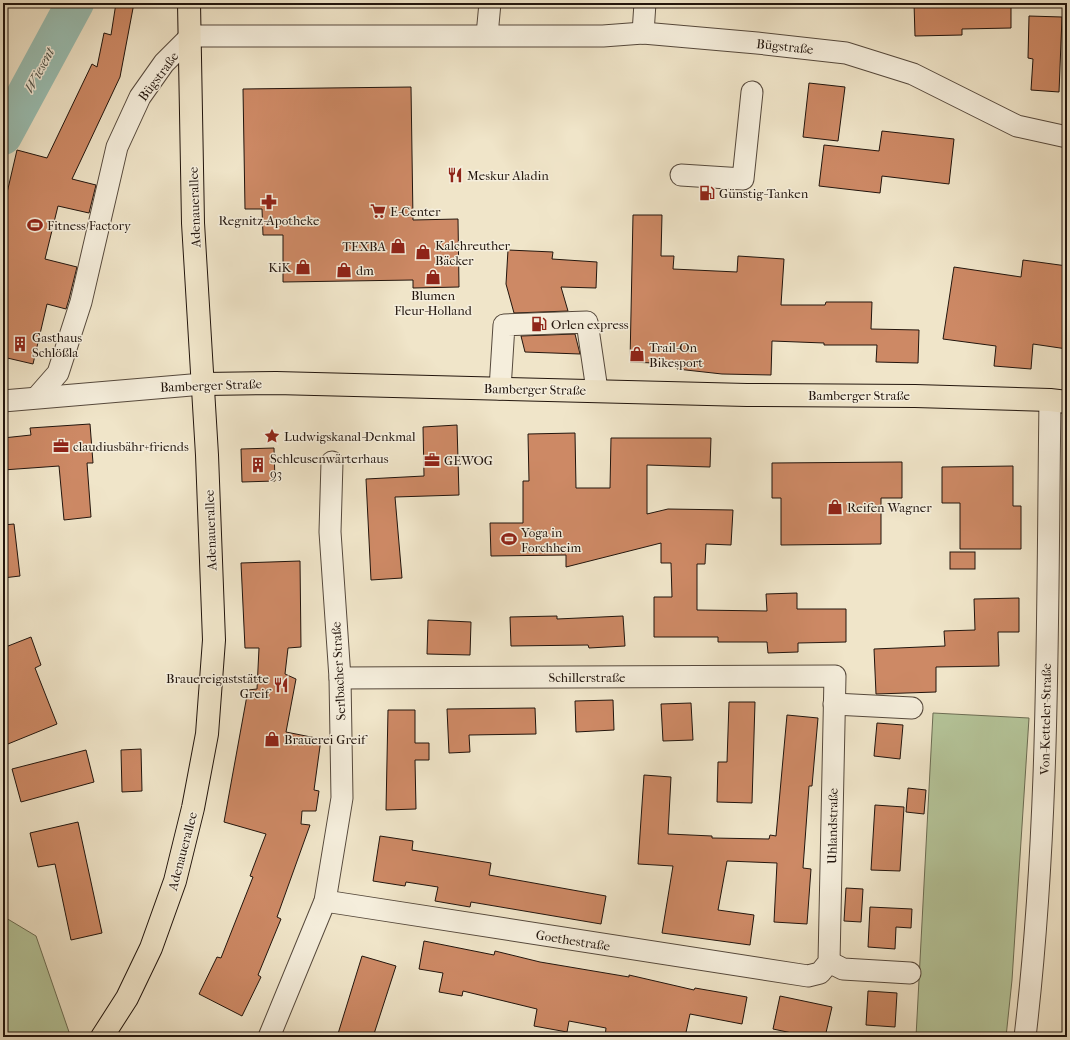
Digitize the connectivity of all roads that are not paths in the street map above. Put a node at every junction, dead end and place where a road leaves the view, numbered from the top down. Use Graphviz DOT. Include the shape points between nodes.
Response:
graph roads {
  1 [pos="189,3"];
  2 [pos="490,3"];
  3 [pos="645,3"];
  4 [pos="643,33"];
  5 [pos="487,35"];
  6 [pos="191,36"];
  7 [pos="752,92"];
  8 [pos="1067,137"];
  9 [pos="681,175"];
  10 [pos="203,384"];
  11 [pos="500,388"];
  12 [pos="597,390"];
  13 [pos="37,397"];
  14 [pos="3,401"];
  15 [pos="1059,401"];
  16 [pos="332,462"];
  17 [pos="835,676"];
  18 [pos="340,678"];
  19 [pos="834,704"];
  20 [pos="912,708"];
  21 [pos="325,901"];
  22 [pos="825,967"];
  23 [pos="910,973"];
  24 [pos="102,1037"];
  25 [pos="269,1037"];
  26 [pos="1025,1037"];
  1 -- 6 [label="main road, Adenauerallee"];
  2 -- 5 [label="street"];
  3 -- 4 [label="street"];
  4 -- 5 [label="street, Bügstraße" via="603,36"];
  4 -- 8 [label="street, Bügstraße" via="846,53 913,74 1017,126"];
  5 -- 6 [label="street, Bügstraße"];
  6 -- 10 [label="main road, Adenauerallee" via="194,223"];
  6 -- 13 [label="street, Bügstraße" via="164,63 140,97 117,147 81,302 58,373"];
  7 -- 9 [label="street" via="743,179"];
  10 -- 11 [label="main road, Bamberger Straße"];
  10 -- 13 [label="street, Bamberger Straße"];
  10 -- 24 [label="main road, Adenauerallee" via="214,640 207,734 193,808 175,881 151,948 127,998"];
  11 -- 12 [label="main road, Bamberger Straße"];
  11 -- 12 [label="street" via="504,325 587,322"];
  12 -- 15 [label="main road, Bamberger Straße"];
  13 -- 14 [label="street, Bamberger Straße"];
  15 -- 26 [label="street, Von-Ketteler-Straße" via="1045,765 1033,973"];
  16 -- 18 [label="street, Serlbacher Straße" via="330,532"];
  17 -- 18 [label="street, Schillerstraße"];
  17 -- 19 [label="street, Uhlandstraße"];
  18 -- 21 [label="street, Serlbacher Straße" via="342,798"];
  19 -- 20 [label="street"];
  19 -- 22 [label="street, Uhlandstraße"];
  21 -- 22 [label="street, Goethestraße" via="808,976"];
  21 -- 25 [label="street, Serlbacher Straße"];
  22 -- 23 [label="street"];
}
